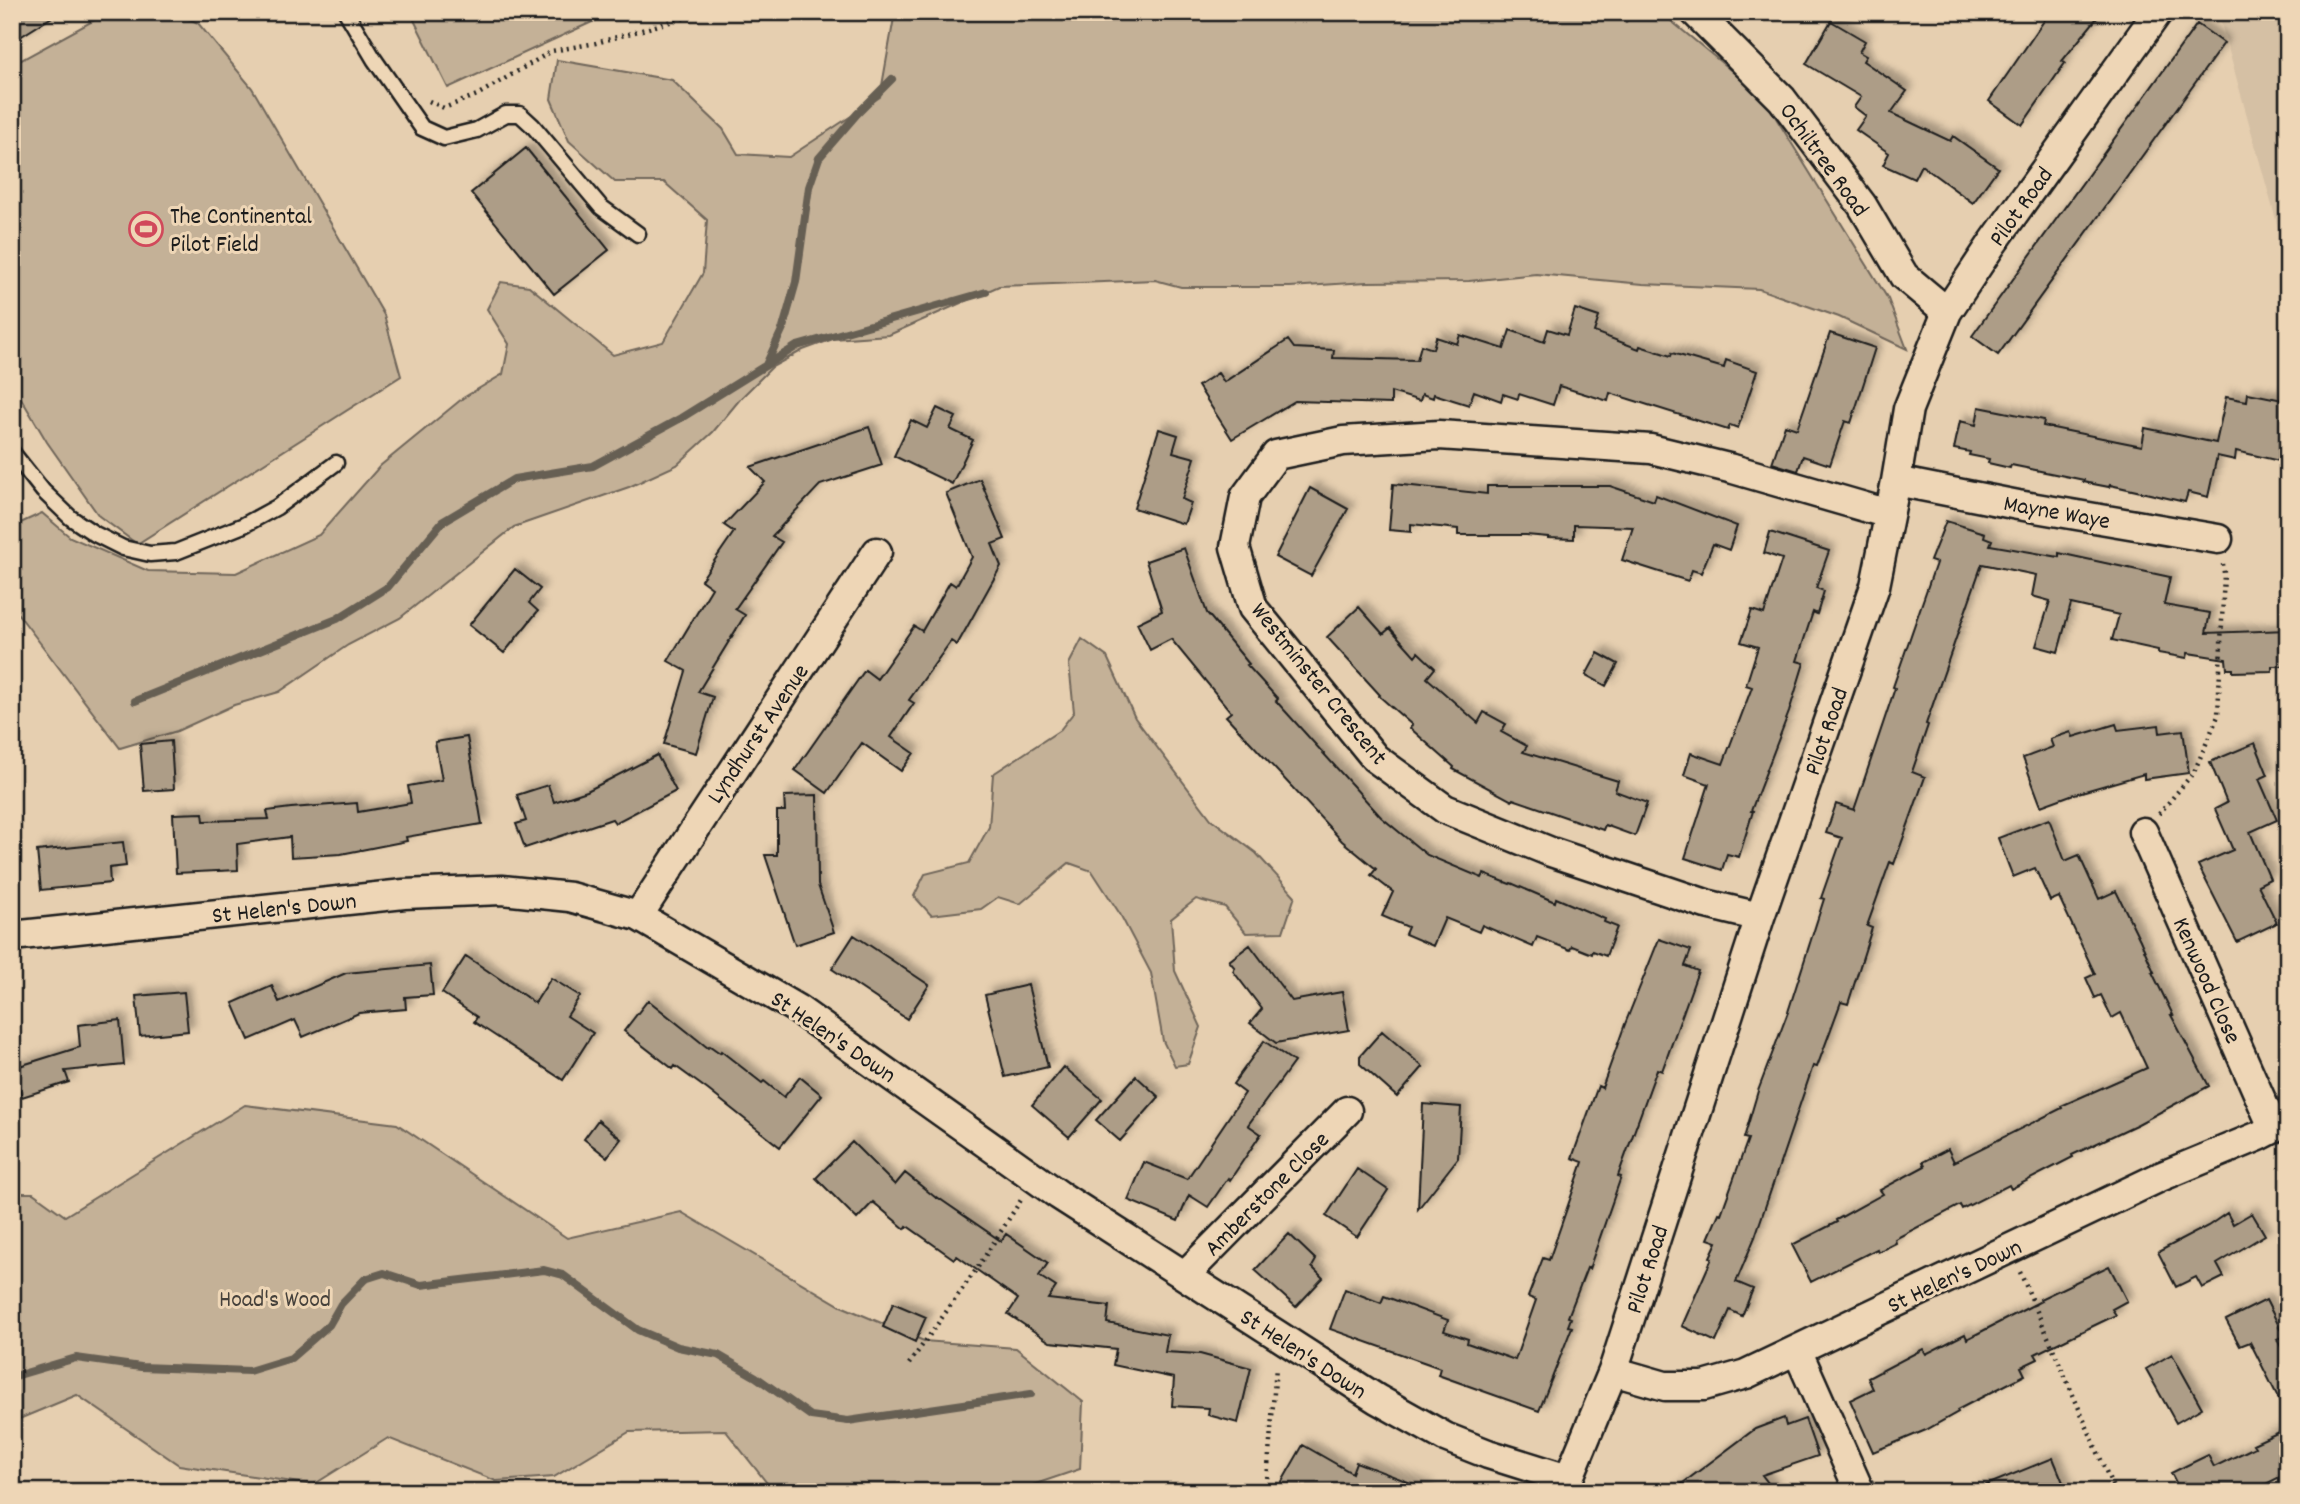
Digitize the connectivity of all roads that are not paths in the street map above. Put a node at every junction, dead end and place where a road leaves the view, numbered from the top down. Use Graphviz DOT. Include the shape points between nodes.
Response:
graph roads {
  1 [pos="345,12"];
  2 [pos="1695,12"];
  3 [pos="2158,12"];
  4 [pos="638,234"];
  5 [pos="1947,312"];
  6 [pos="12,452"];
  7 [pos="337,463"];
  8 [pos="1896,481"];
  9 [pos="1889,514"];
  10 [pos="2218,539"];
  11 [pos="877,552"];
  12 [pos="2144,832"];
  13 [pos="638,916"];
  14 [pos="1760,917"];
  15 [pos="12,936"];
  16 [pos="1347,1111"];
  17 [pos="2280,1124"];
  18 [pos="1185,1275"];
  19 [pos="1797,1350"];
  20 [pos="1613,1371"];
  21 [pos="1565,1485"];
  22 [pos="1860,1492"];
  1 -- 4 [label="lane" via="422,128 444,138 477,130 506,114 520,114 601,207"];
  2 -- 5 [label="street, Ochiltree Road" via="1782,99 1862,205 1904,276"];
  3 -- 5 [label="street, Pilot Road"];
  5 -- 8 [label="street, Pilot Road" via="1908,409"];
  6 -- 7 [label="lane" via="71,518 123,548 150,554 176,552 244,525"];
  8 -- 9 [label="street, Pilot Road"];
  8 -- 10 [label="street, Mayne Waye"];
  9 -- 14 [label="street, Pilot Road" via="1875,586"];
  9 -- 14 [label="street, Westminster Crescent" via="1651,449 1439,435 1343,441 1276,455 1245,496 1235,547 1253,608 1375,758 1457,814 1551,852 1706,904"];
  11 -- 13 [label="street, Lyndhurst Avenue"];
  12 -- 17 [label="street, Kenwood Close"];
  13 -- 15 [label="street, St Helen's Down" via="570,897 502,890 404,894"];
  13 -- 18 [label="street, St Helen's Down" via="797,1009 1059,1195"];
  14 -- 20 [label="street, Pilot Road"];
  16 -- 18 [label="street, Amberstone Close"];
  17 -- 19 [label="street, St Helen's Down"];
  18 -- 21 [label="street, St Helen's Down" via="1377,1399 1445,1437"];
  19 -- 20 [label="street, St Helen's Down" via="1746,1374 1703,1386 1665,1386"];
  19 -- 22 [label="street"];
  20 -- 21 [label="street, Pilot Road"];
}
